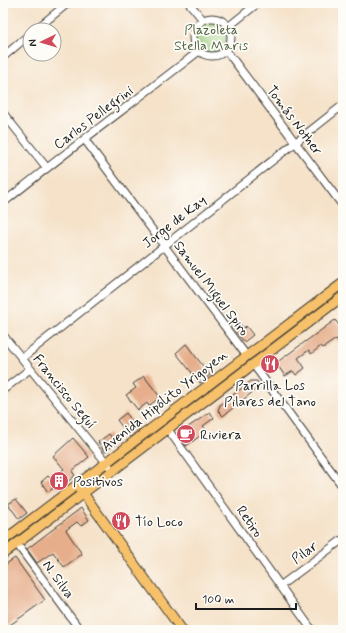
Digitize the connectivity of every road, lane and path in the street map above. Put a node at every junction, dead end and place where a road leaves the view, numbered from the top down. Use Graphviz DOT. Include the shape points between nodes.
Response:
graph roads {
  1 [pos="68,3"];
  2 [pos="189,3"];
  3 [pos="258,3"];
  4 [pos="203,20"];
  5 [pos="45,22"];
  6 [pos="228,27"];
  7 [pos="22,41"];
  8 [pos="226,50"];
  9 [pos="199,51"];
  10 [pos="3,56"];
  11 [pos="343,105"];
  12 [pos="3,113"];
  13 [pos="85,140"];
  14 [pos="294,142"];
  15 [pos="47,168"];
  16 [pos="3,203"];
  17 [pos="343,206"];
  18 [pos="164,245"];
  19 [pos="343,282"];
  20 [pos="343,296"];
  21 [pos="3,336"];
  22 [pos="246,355"];
  23 [pos="22,358"];
  24 [pos="252,364"];
  25 [pos="30,369"];
  26 [pos="3,390"];
  27 [pos="167,428"];
  28 [pos="106,462"];
  29 [pos="112,471"];
  30 [pos="76,484"];
  31 [pos="343,487"];
  32 [pos="83,493"];
  33 [pos="343,539"];
  34 [pos="3,541"];
  35 [pos="17,544"];
  36 [pos="3,554"];
  37 [pos="280,586"];
  38 [pos="80,630"];
  39 [pos="182,630"];
  40 [pos="312,630"];
  1 -- 5 [label="street"];
  2 -- 4 [label="street"];
  3 -- 6 [label="street"];
  4 -- 6 [label="street" via="220,20"];
  4 -- 9 [label="street" via="193,32 193,42"];
  6 -- 8 [label="street" via="231,39"];
  7 -- 10 [label="street"];
  8 -- 9 [label="street" via="215,56 204,55"];
  8 -- 14 [label="street, Tomás Nother"];
  9 -- 13 [label="street, Carlos Pellegrini"];
  11 -- 14 [label="street, Jorge de Kay"];
  12 -- 15 [label="street"];
  13 -- 15 [label="street, Carlos Pellegrini"];
  13 -- 18 [label="street, Samuel Miguel Spiro"];
  14 -- 17 [label="street, Tomás Nother"];
  14 -- 18 [label="street, Jorge de Kay"];
  15 -- 16 [label="street, Carlos Pellegrini"];
  18 -- 22 [label="street, Samuel Miguel Spiro"];
  18 -- 23 [label="street, Jorge de Kay"];
  19 -- 22 [label="main road, Avenida Hipólito Yrigoyen"];
  20 -- 24 [label="main road, Avenida Hipólito Yrigoyen"];
  21 -- 23 [label="street, Francisco Seguí"];
  22 -- 28 [label="main road, Avenida Hipólito Yrigoyen"];
  23 -- 25 [label="street, Francisco Seguí"];
  24 -- 27 [label="main road, Avenida Hipólito Yrigoyen"];
  24 -- 31 [label="street"];
  25 -- 26 [label="street"];
  25 -- 28 [label="street, Francisco Seguí"];
  27 -- 29 [label="main road, Avenida Hipólito Yrigoyen"];
  27 -- 37 [label="street, Retiro"];
  28 -- 29 [label="street, Francisco Seguí"];
  28 -- 30 [label="main road, Avenida Hipólito Yrigoyen"];
  29 -- 32 [label="main road, Avenida Hipólito Yrigoyen"];
  30 -- 32 [label="main road"];
  30 -- 34 [label="main road, Avenida Hipólito Yrigoyen"];
  32 -- 35 [label="main road, Avenida Hipólito Yrigoyen"];
  32 -- 39 [label="main road"];
  33 -- 37 [label="street, Pilar"];
  35 -- 36 [label="main road, Avenida Hipólito Yrigoyen"];
  35 -- 38 [label="street, N. Silva"];
  37 -- 40 [label="street, Retiro"];
}
